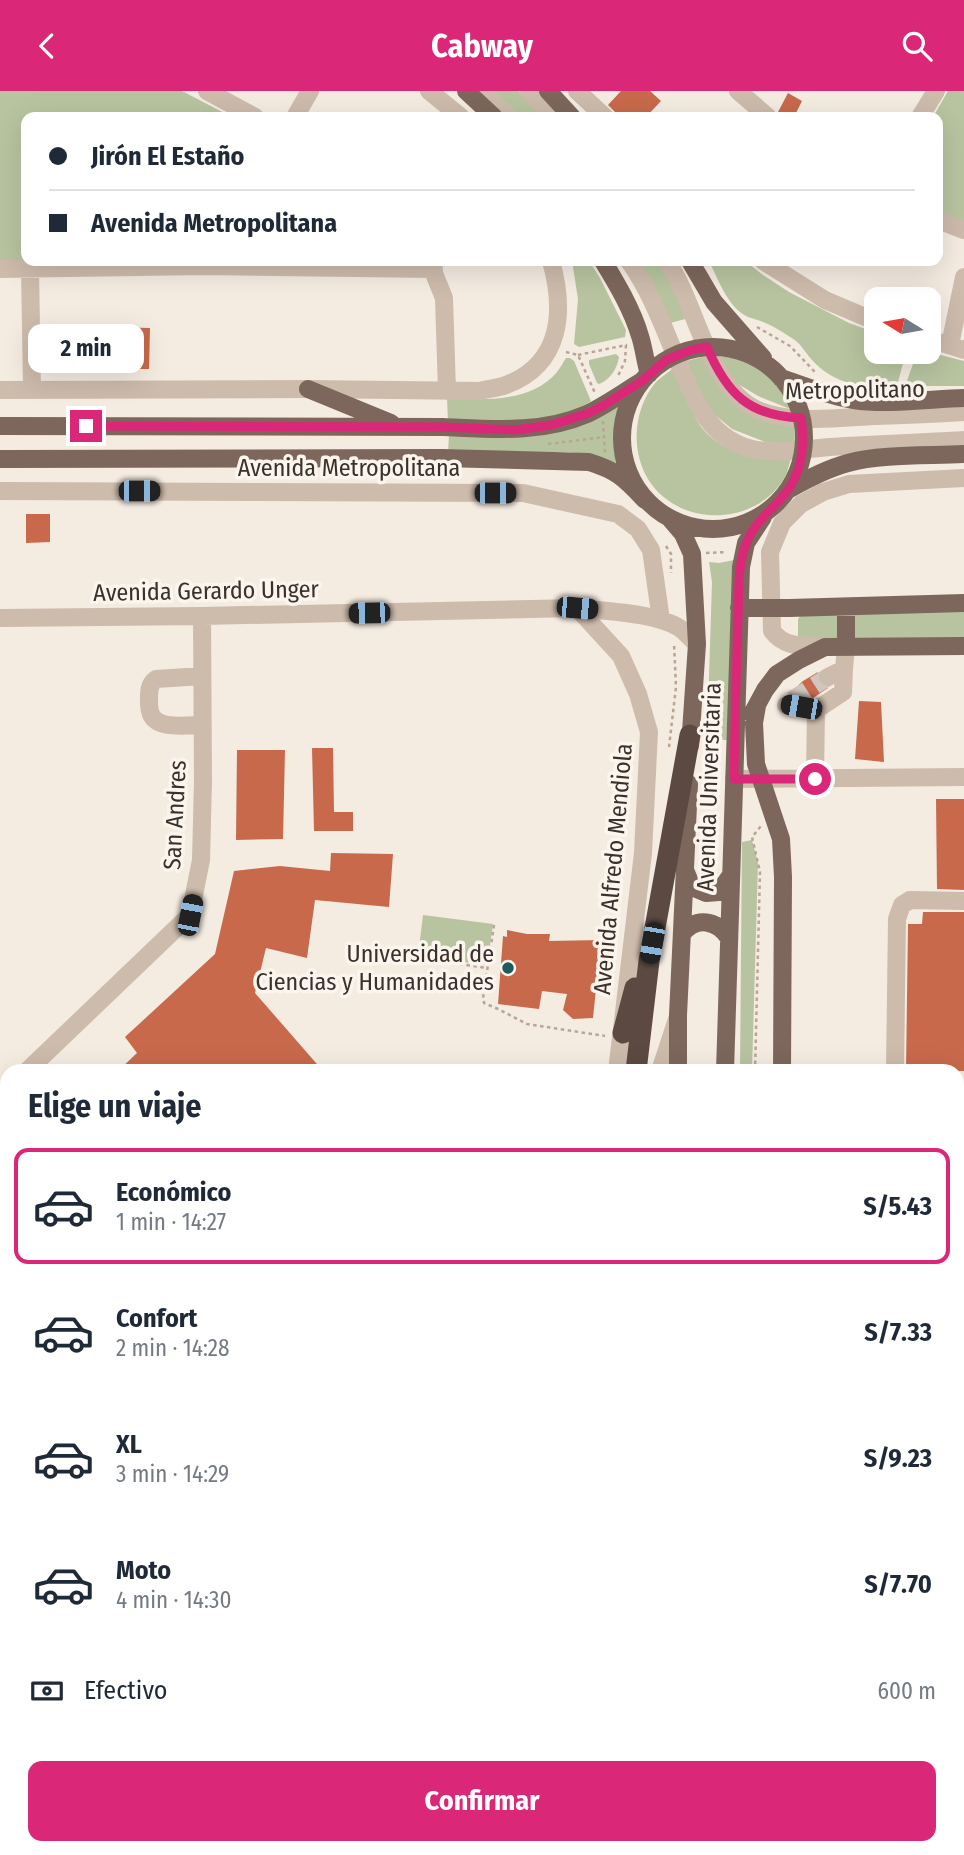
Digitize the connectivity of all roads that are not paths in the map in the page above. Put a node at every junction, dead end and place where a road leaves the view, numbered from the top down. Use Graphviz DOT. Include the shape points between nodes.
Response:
graph roads {
  1 [pos="206,91"];
  2 [pos="310,91"];
  3 [pos="429,91"];
  4 [pos="466,91"];
  5 [pos="481,91"];
  6 [pos="529,91"];
  7 [pos="548,91"];
  8 [pos="936,91"];
  9 [pos="585,93"];
  10 [pos="743,93"];
  11 [pos="246,112"];
  12 [pos="298,112"];
  13 [pos="455,112"];
  14 [pos="489,112"];
  15 [pos="504,112"];
  16 [pos="549,112"];
  17 [pos="567,112"];
  18 [pos="601,112"];
  19 [pos="763,112"];
  20 [pos="923,112"];
  21 [pos="943,222"];
  22 [pos="964,230"];
  23 [pos="206,266"];
  24 [pos="431,266"];
  25 [pos="552,266"];
  26 [pos="606,266"];
  27 [pos="633,266"];
  28 [pos="670,266"];
  29 [pos="693,266"];
  30 [pos="771,266"];
  31 [pos="0,268"];
  32 [pos="30,268"];
  33 [pos="964,277"];
  34 [pos="864,316"];
  35 [pos="707,347"];
  36 [pos="957,347"];
  37 [pos="675,355"];
  38 [pos="776,373"];
  39 [pos="645,377"];
  40 [pos="32,389"];
  41 [pos="308,389"];
  42 [pos="0,390"];
  43 [pos="447,391"];
  44 [pos="964,398"];
  45 [pos="964,412"];
  46 [pos="801,418"];
  47 [pos="0,426"];
  48 [pos="401,427"];
  49 [pos="964,440"];
  50 [pos="803,451"];
  51 [pos="964,454"];
  52 [pos="0,459"];
  53 [pos="964,478"];
  54 [pos="788,490"];
  55 [pos="0,491"];
  56 [pos="645,501"];
  57 [pos="767,512"];
  58 [pos="671,520"];
  59 [pos="964,603"];
  60 [pos="846,607"];
  61 [pos="577,608"];
  62 [pos="739,608"];
  63 [pos="770,608"];
  64 [pos="202,616"];
  65 [pos="0,618"];
  66 [pos="661,620"];
  67 [pos="697,645"];
  68 [pos="846,646"];
  69 [pos="964,646"];
  70 [pos="825,647"];
  71 [pos="844,669"];
  72 [pos="202,677"];
  73 [pos="828,677"];
  74 [pos="757,706"];
  75 [pos="816,710"];
  76 [pos="202,725"];
  77 [pos="690,735"];
  78 [pos="735,740"];
  79 [pos="964,777"];
  80 [pos="734,779"];
  81 [pos="762,779"];
  82 [pos="815,779"];
  83 [pos="685,870"];
  84 [pos="731,876"];
  85 [pos="964,901"];
  86 [pos="655,926"];
  87 [pos="682,934"];
  88 [pos="729,937"];
  89 [pos="678,1015"];
  90 [pos="622,1036"];
  91 [pos="34,1064"];
  92 [pos="618,1064"];
  93 [pos="637,1064"];
  94 [pos="662,1064"];
  95 [pos="678,1064"];
  96 [pos="725,1064"];
  97 [pos="782,1064"];
  98 [pos="895,1064"];
  1 -- 11 [label="street"];
  2 -- 12 [label="street"];
  3 -- 13 [label="street"];
  4 -- 14 [label="main road"];
  5 -- 15 [label="street"];
  6 -- 16 [label="street"];
  7 -- 17 [label="main road"];
  8 -- 20 [label="street"];
  9 -- 18 [label="street"];
  10 -- 19 [label="street"];
  21 -- 22 [label="street"];
  23 -- 32 [label="street"];
  24 -- 43 [label="street" via="444,297"];
  25 -- 43 [label="street" via="558,299 558,351 507,384 480,391"];
  26 -- 39 [label="main road" via="640,336"];
  27 -- 37 [label="street"];
  28 -- 35 [label="street, Metropolitano"];
  29 -- 38 [label="main road" via="714,302"];
  30 -- 34 [label="street" via="825,300"];
  31 -- 32 [label="street"];
  32 -- 40 [label="street"];
  33 -- 36 [label="street"];
  35 -- 37 [label="main road"];
  35 -- 38 [label="main road" via="750,355"];
  35 -- 46 [label="street, Metropolitano" via="727,384 751,407"];
  37 -- 39 [label="main road, Avenida Metropolitana"];
  37 -- 50 [label="street" via="702,413 719,432 746,447"];
  38 -- 44 [label="main road" via="826,394 857,401"];
  38 -- 46 [label="main road"];
  39 -- 48 [label="main road, Avenida Metropolitana" via="601,407 551,425 517,430"];
  39 -- 56 [label="main road" via="629,403 622,428 623,454"];
  40 -- 41 [label="street"];
  40 -- 42 [label="street"];
  41 -- 43 [label="street"];
  41 -- 48 [label="main road"];
  45 -- 46 [label="street, Metropolitano"];
  46 -- 50 [label="main road"];
  47 -- 48 [label="main road, Avenida Metropolitana"];
  49 -- 50 [label="street"];
  50 -- 54 [label="main road"];
  51 -- 54 [label="main road" via="849,463"];
  52 -- 56 [label="main road, Avenida Metropolitana" via="555,460 607,468"];
  53 -- 63 [label="street" via="849,484 801,504 782,523 770,552"];
  54 -- 57 [label="main road"];
  55 -- 66 [label="street, Avenida Metropolitana" via="523,493 618,514 638,529 651,550"];
  56 -- 58 [label="main road, Avenida Metropolitana"];
  57 -- 58 [label="main road" via="720,530"];
  57 -- 62 [label="main road, Avenida Universitaria" via="744,551"];
  58 -- 67 [label="main road, Avenida Universitaria" via="692,554"];
  59 -- 60 [label="main road"];
  60 -- 63 [label="main road"];
  60 -- 68 [label="main road"];
  61 -- 64 [label="street, Avenida Gerardo Unger"];
  61 -- 66 [label="street, Avenida Gerardo Unger"];
  61 -- 90 [label="street, Avenida Alfredo Mendiola" via="621,656 649,732 643,852"];
  62 -- 63 [label="main road"];
  62 -- 78 [label="main road, Avenida Universitaria"];
  63 -- 70 [label="street" via="772,631 779,639"];
  64 -- 65 [label="street, Avenida Gerardo Unger"];
  64 -- 72 [label="street, San Andres"];
  66 -- 67 [label="street, Avenida Gerardo Unger"];
  67 -- 77 [label="main road, Avenida Universitaria"];
  68 -- 69 [label="main road"];
  68 -- 70 [label="main road"];
  68 -- 71 [label="street"];
  70 -- 74 [label="main road" via="777,674"];
  71 -- 73 [label="street"];
  71 -- 75 [label="street" via="843,692"];
  72 -- 76 [label="street, San Andres"];
  72 -- 76 [label="street" via="156,679 149,691 154,719 169,725"];
  74 -- 75 [label="street" via="789,702"];
  74 -- 78 [label="main road"];
  74 -- 81 [label="main road" via="754,740"];
  75 -- 82 [label="street"];
  76 -- 91 [label="street, San Andres" via="201,860 190,915"];
  77 -- 83 [label="main road, Avenida Universitaria"];
  77 -- 86 [label="highway"];
  78 -- 80 [label="main road, Avenida Universitaria"];
  79 -- 82 [label="street"];
  80 -- 81 [label="street"];
  80 -- 84 [label="main road, Avenida Universitaria"];
  81 -- 82 [label="street"];
  81 -- 97 [label="main road" via="781,839"];
  83 -- 84 [label="main road" via="692,887 706,893 719,892"];
  83 -- 87 [label="main road, Avenida Universitaria"];
  84 -- 88 [label="main road, Avenida Universitaria"];
  85 -- 98 [label="street" via="910,900 902,905 897,919"];
  86 -- 90 [label="highway"];
  86 -- 93 [label="highway"];
  87 -- 88 [label="main road" via="690,925 703,922 718,926"];
  87 -- 89 [label="main road, Avenida Universitaria"];
  88 -- 96 [label="main road, Avenida Universitaria"];
  89 -- 94 [label="street"];
  89 -- 95 [label="main road, Avenida Universitaria"];
  90 -- 92 [label="street, Avenida Alfredo Mendiola"];
}
